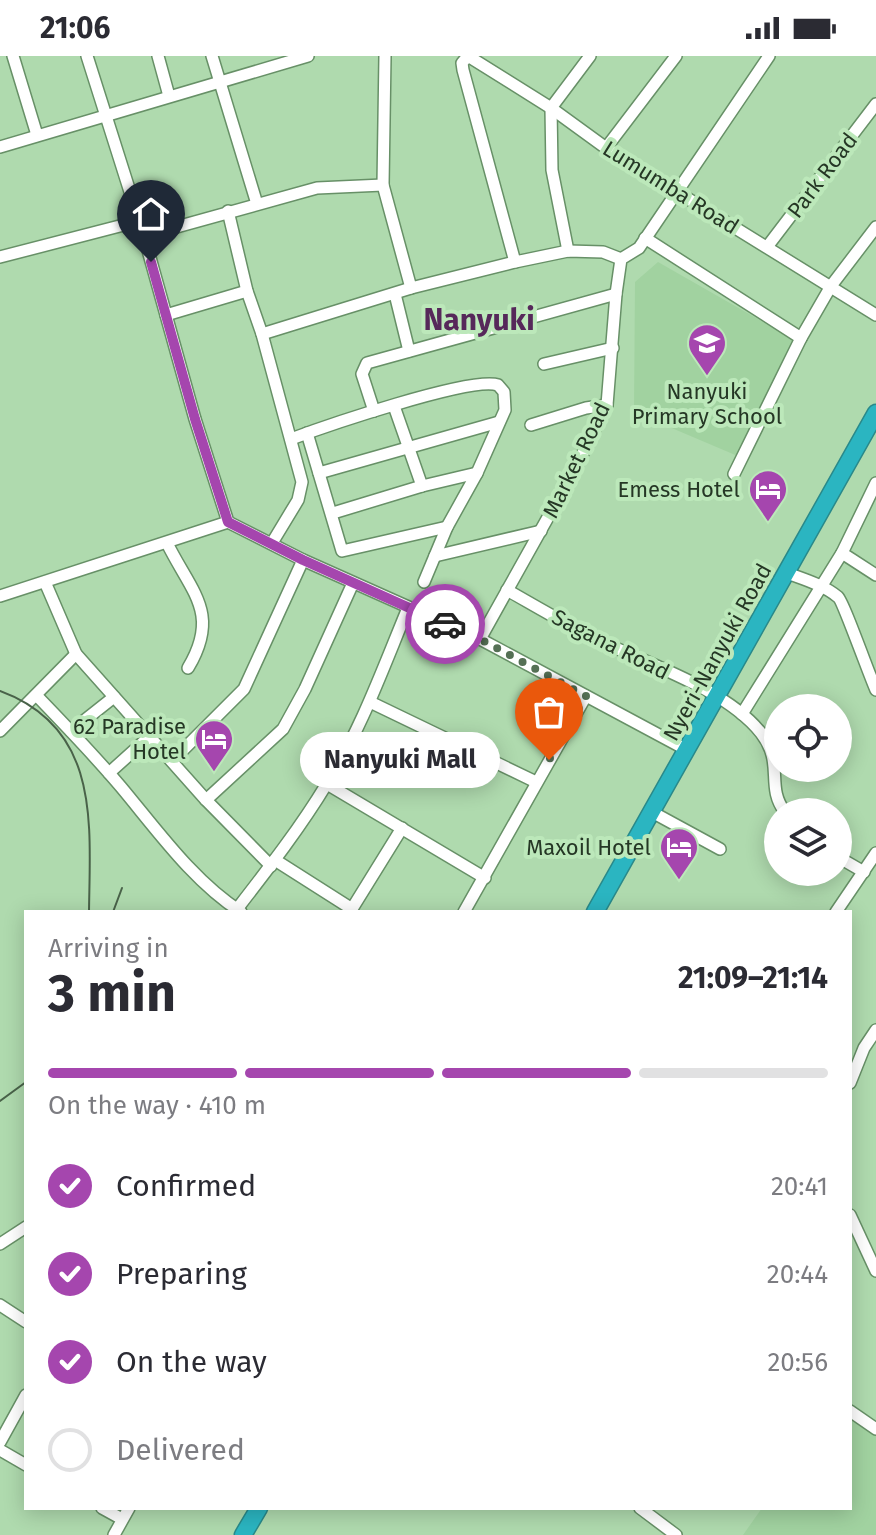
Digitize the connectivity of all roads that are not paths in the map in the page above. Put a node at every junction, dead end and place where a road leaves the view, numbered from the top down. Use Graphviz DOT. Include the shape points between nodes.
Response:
graph roads {
  1 [pos="13,56"];
  2 [pos="87,56"];
  3 [pos="158,56"];
  4 [pos="212,56"];
  5 [pos="308,56"];
  6 [pos="385,56"];
  7 [pos="468,56"];
  8 [pos="590,56"];
  9 [pos="676,56"];
  10 [pos="769,56"];
  11 [pos="220,81"];
  12 [pos="169,96"];
  13 [pos="876,104"];
  14 [pos="551,108"];
  15 [pos="104,115"];
  16 [pos="37,135"];
  17 [pos="0,147"];
  18 [pos="606,148"];
  19 [pos="383,185"];
  20 [pos="678,191"];
  21 [pos="257,204"];
  22 [pos="228,211"];
  23 [pos="139,221"];
  24 [pos="876,227"];
  25 [pos="144,236"];
  26 [pos="645,238"];
  27 [pos="767,247"];
  28 [pos="568,251"];
  29 [pos="0,257"];
  30 [pos="621,259"];
  31 [pos="515,262"];
  32 [pos="831,286"];
  33 [pos="411,288"];
  34 [pos="247,291"];
  35 [pos="395,294"];
  36 [pos="616,294"];
  37 [pos="166,315"];
  38 [pos="876,315"];
  39 [pos="262,334"];
  40 [pos="801,338"];
  41 [pos="613,348"];
  42 [pos="409,351"];
  43 [pos="544,364"];
  44 [pos="607,405"];
  45 [pos="394,406"];
  46 [pos="374,411"];
  47 [pos="876,413"];
  48 [pos="499,422"];
  49 [pos="531,425"];
  50 [pos="307,433"];
  51 [pos="291,439"];
  52 [pos="408,448"];
  53 [pos="319,473"];
  54 [pos="477,473"];
  55 [pos="734,474"];
  56 [pos="876,483"];
  57 [pos="422,486"];
  58 [pos="333,513"];
  59 [pos="228,522"];
  60 [pos="447,527"];
  61 [pos="541,531"];
  62 [pos="167,543"];
  63 [pos="272,543"];
  64 [pos="842,553"];
  65 [pos="435,556"];
  66 [pos="303,560"];
  67 [pos="787,573"];
  68 [pos="876,575"];
  69 [pos="45,582"];
  70 [pos="424,582"];
  71 [pos="353,583"];
  72 [pos="820,586"];
  73 [pos="507,590"];
  74 [pos="0,596"];
  75 [pos="408,608"];
  76 [pos="480,639"];
  77 [pos="76,654"];
  78 [pos="188,668"];
  79 [pos="876,690"];
  80 [pos="37,696"];
  81 [pos="586,696"];
  82 [pos="114,697"];
  83 [pos="716,697"];
  84 [pos="370,702"];
  85 [pos="742,714"];
  86 [pos="0,731"];
  87 [pos="71,731"];
  88 [pos="150,736"];
  89 [pos="683,757"];
  90 [pos="172,761"];
  91 [pos="109,773"];
  92 [pos="536,782"];
  93 [pos="327,784"];
  94 [pos="776,798"];
  95 [pos="206,800"];
  96 [pos="652,812"];
  97 [pos="402,828"];
  98 [pos="720,849"];
  99 [pos="876,853"];
  100 [pos="273,863"];
  101 [pos="852,865"];
  102 [pos="864,872"];
  103 [pos="485,878"];
  104 [pos="238,910"];
  105 [pos="240,910"];
  106 [pos="351,910"];
  107 [pos="465,910"];
  108 [pos="596,910"];
  109 [pos="837,910"];
  110 [pos="876,1030"];
  111 [pos="864,1048"];
  112 [pos="852,1063"];
  113 [pos="852,1078"];
  114 [pos="852,1226"];
  115 [pos="24,1228"];
  116 [pos="0,1244"];
  117 [pos="876,1271"];
  118 [pos="0,1305"];
  119 [pos="24,1321"];
  120 [pos="24,1399"];
  121 [pos="852,1412"];
  122 [pos="876,1429"];
  123 [pos="0,1442"];
  124 [pos="0,1450"];
  125 [pos="24,1464"];
  126 [pos="106,1510"];
  127 [pos="128,1510"];
  128 [pos="258,1510"];
  129 [pos="643,1510"];
  130 [pos="122,1519"];
  131 [pos="114,1535"];
  132 [pos="243,1535"];
  133 [pos="676,1535"];
  1 -- 16 [label="street"];
  2 -- 15 [label="street"];
  3 -- 12 [label="street"];
  4 -- 11 [label="street"];
  5 -- 11 [label="street"];
  6 -- 19 [label="street"];
  7 -- 14 [label="street, Lumumba Road"];
  7 -- 31 [label="street" via="463,70"];
  8 -- 14 [label="street"];
  9 -- 18 [label="street"];
  10 -- 20 [label="street"];
  11 -- 12 [label="street"];
  11 -- 21 [label="street"];
  12 -- 15 [label="street"];
  13 -- 27 [label="street, Park Road"];
  14 -- 18 [label="street, Lumumba Road"];
  14 -- 28 [label="street" via="552,170"];
  15 -- 16 [label="street"];
  15 -- 23 [label="street"];
  16 -- 17 [label="street"];
  18 -- 20 [label="street, Lumumba Road"];
  19 -- 21 [label="street" via="332,186"];
  19 -- 33 [label="street"];
  20 -- 26 [label="street"];
  20 -- 27 [label="street, Lumumba Road"];
  21 -- 22 [label="street"];
  22 -- 25 [label="street"];
  22 -- 34 [label="street"];
  23 -- 25 [label="street"];
  23 -- 29 [label="street"];
  24 -- 32 [label="street"];
  25 -- 37 [label="street"];
  26 -- 30 [label="street"];
  26 -- 40 [label="street"];
  27 -- 32 [label="street, Lumumba Road"];
  28 -- 30 [label="street" via="603,252"];
  28 -- 31 [label="street"];
  30 -- 36 [label="street, Market Road"];
  31 -- 33 [label="street"];
  32 -- 38 [label="street, Lumumba Road"];
  32 -- 40 [label="street"];
  33 -- 35 [label="street"];
  34 -- 37 [label="street"];
  34 -- 39 [label="street"];
  35 -- 39 [label="street"];
  35 -- 42 [label="street"];
  36 -- 41 [label="street, Market Road"];
  36 -- 42 [label="street"];
  37 -- 59 [label="street"];
  39 -- 51 [label="street"];
  40 -- 55 [label="street"];
  41 -- 43 [label="street"];
  41 -- 44 [label="street, Market Road"];
  42 -- 46 [label="street" via="364,366"];
  44 -- 49 [label="street"];
  44 -- 61 [label="street, Market Road"];
  45 -- 46 [label="street"];
  45 -- 48 [label="street" via="493,383 506,400"];
  45 -- 52 [label="street"];
  46 -- 50 [label="street"];
  47 -- 67 [label="highway, Nyeri-Nanyuki Road"];
  48 -- 52 [label="street"];
  48 -- 54 [label="street"];
  50 -- 51 [label="street"];
  50 -- 53 [label="street"];
  51 -- 63 [label="street" via="301,489"];
  52 -- 53 [label="street"];
  52 -- 57 [label="street"];
  53 -- 58 [label="street"];
  54 -- 57 [label="street"];
  54 -- 60 [label="street"];
  56 -- 64 [label="street"];
  57 -- 58 [label="street"];
  58 -- 60 [label="street" via="343,552"];
  59 -- 62 [label="street"];
  59 -- 63 [label="street"];
  60 -- 65 [label="street"];
  61 -- 65 [label="street"];
  61 -- 73 [label="street, Market Road"];
  62 -- 69 [label="street"];
  62 -- 78 [label="street" via="202,609 202,641"];
  63 -- 66 [label="street"];
  64 -- 68 [label="street"];
  64 -- 72 [label="street"];
  65 -- 70 [label="street"];
  66 -- 71 [label="street"];
  66 -- 90 [label="street" via="244,689"];
  67 -- 72 [label="street"];
  67 -- 83 [label="highway, Nyeri-Nanyuki Road"];
  69 -- 74 [label="street"];
  69 -- 77 [label="street"];
  71 -- 75 [label="street"];
  71 -- 95 [label="street" via="283,729"];
  72 -- 79 [label="street" via="841,598"];
  72 -- 85 [label="street"];
  73 -- 76 [label="street, Market Road"];
  73 -- 83 [label="street, Sagana Road"];
  75 -- 76 [label="street"];
  75 -- 84 [label="street"];
  76 -- 81 [label="street"];
  77 -- 80 [label="street"];
  77 -- 82 [label="street"];
  80 -- 86 [label="street"];
  80 -- 87 [label="street"];
  81 -- 89 [label="street" via="661,738"];
  81 -- 92 [label="street"];
  82 -- 87 [label="street"];
  82 -- 88 [label="street"];
  83 -- 85 [label="street, Sagana Road"];
  83 -- 89 [label="highway, Nyeri-Nanyuki Road"];
  84 -- 92 [label="street"];
  84 -- 93 [label="street"];
  85 -- 94 [label="street, Sagana Road" via="772,751"];
  87 -- 91 [label="street"];
  88 -- 90 [label="street"];
  88 -- 91 [label="street"];
  89 -- 96 [label="highway, Nyeri-Nanyuki Road"];
  90 -- 95 [label="street"];
  91 -- 104 [label="street" via="173,850"];
  92 -- 103 [label="street"];
  93 -- 97 [label="street"];
  93 -- 100 [label="street"];
  95 -- 100 [label="street"];
  96 -- 98 [label="street"];
  96 -- 108 [label="highway, Nyeri-Nanyuki Road"];
  97 -- 103 [label="street"];
  97 -- 106 [label="street"];
  99 -- 102 [label="street"];
  100 -- 105 [label="street"];
  100 -- 106 [label="street"];
  101 -- 102 [label="street"];
  102 -- 109 [label="street"];
  103 -- 107 [label="street"];
  110 -- 111 [label="street"];
  111 -- 112 [label="street"];
  111 -- 113 [label="street"];
  114 -- 117 [label="street"];
  115 -- 116 [label="street"];
  118 -- 119 [label="street"];
  120 -- 123 [label="street"];
  121 -- 122 [label="street"];
  124 -- 125 [label="street"];
  126 -- 130 [label="street"];
  127 -- 130 [label="street"];
  128 -- 132 [label="highway"];
  129 -- 133 [label="street"];
  130 -- 131 [label="street"];
}
